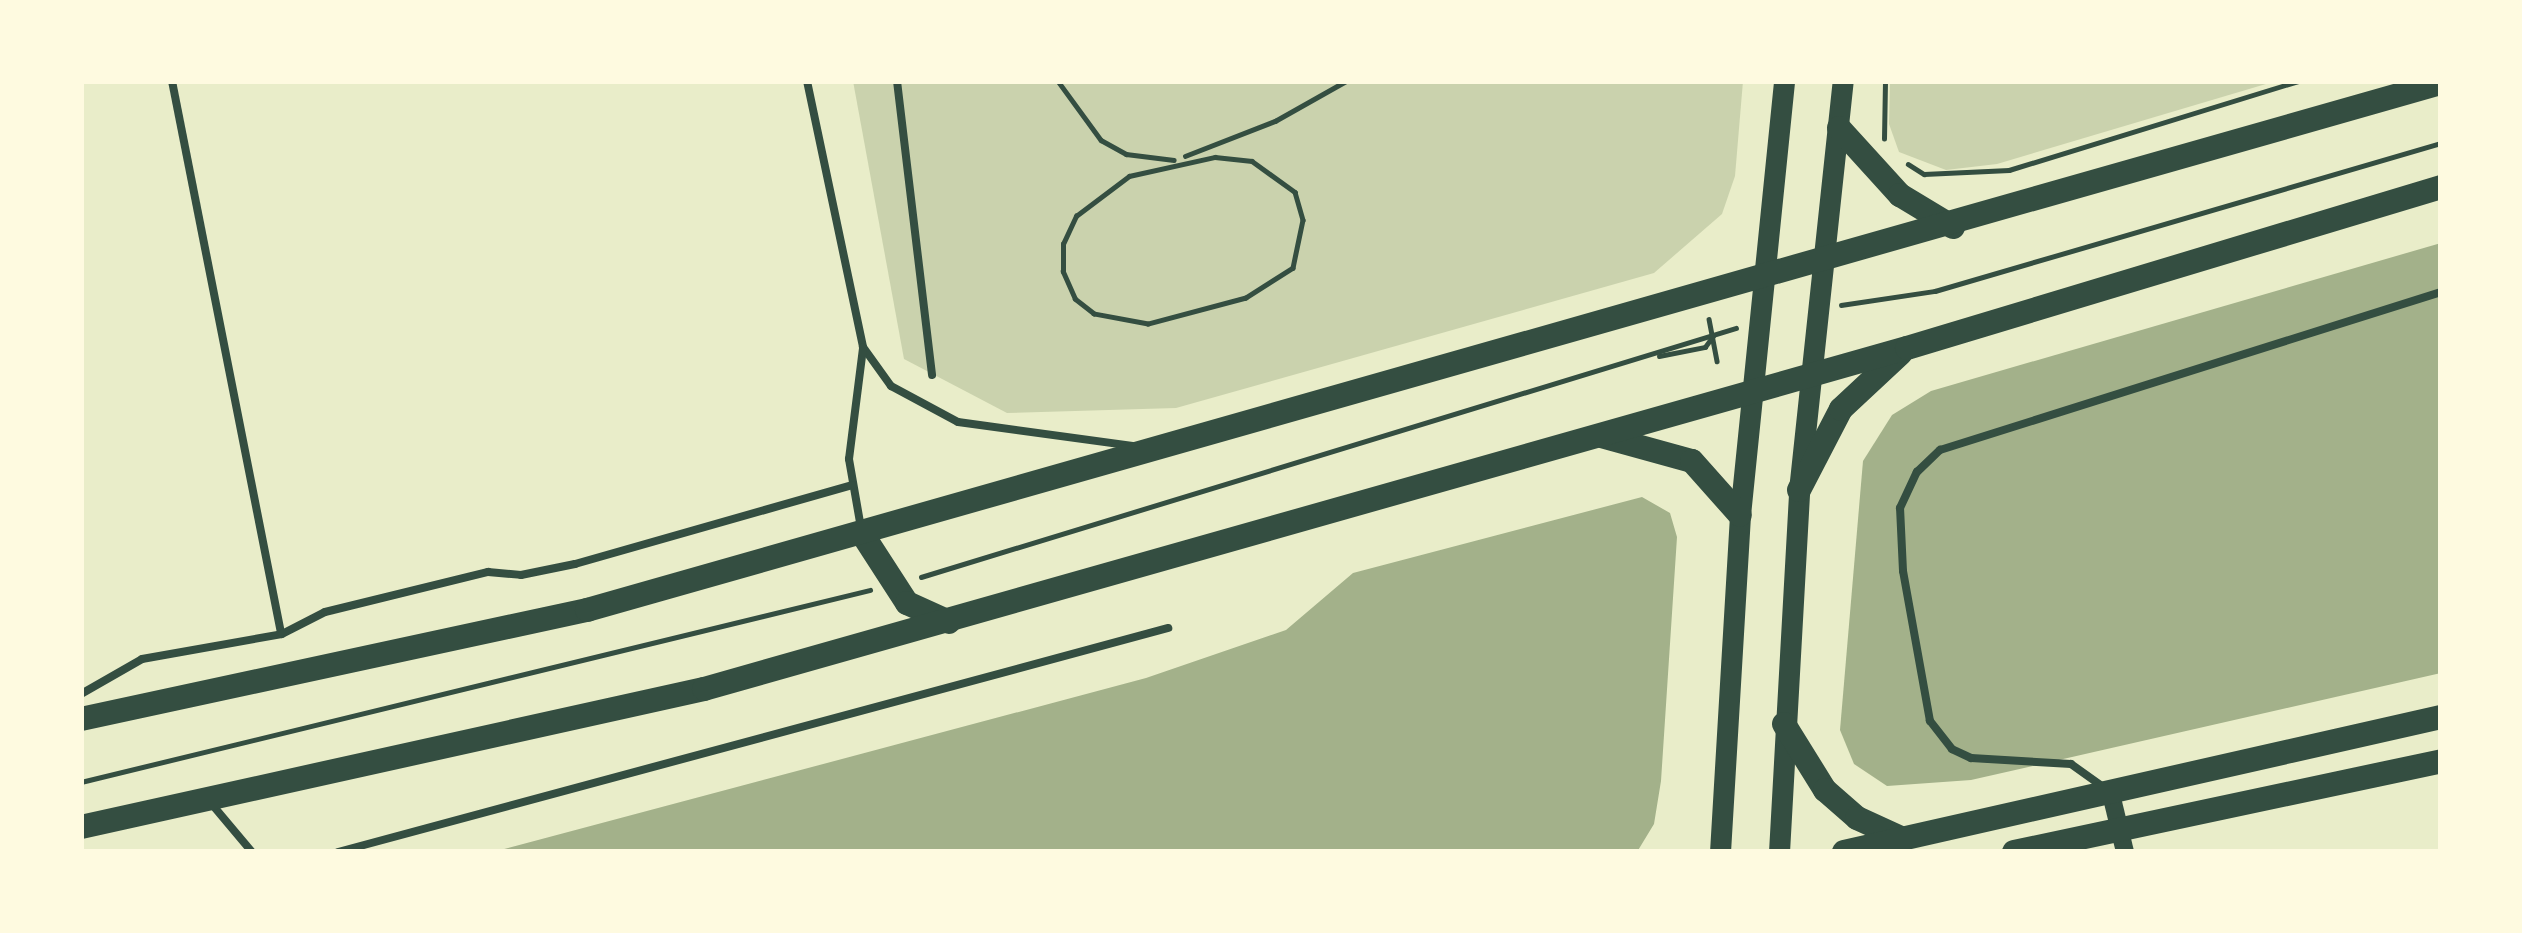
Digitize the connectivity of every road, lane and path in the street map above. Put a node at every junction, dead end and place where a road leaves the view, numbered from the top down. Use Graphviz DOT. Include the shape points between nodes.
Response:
graph roads {
  1 [pos="172,81"];
  2 [pos="807,81"];
  3 [pos="897,81"];
  4 [pos="1058,81"];
  5 [pos="1346,81"];
  6 [pos="1784,81"];
  7 [pos="1843,81"];
  8 [pos="1885,81"];
  9 [pos="2299,81"];
  10 [pos="2441,82"];
  11 [pos="1839,128"];
  12 [pos="2441,143"];
  13 [pos="1175,160"];
  14 [pos="2441,187"];
  15 [pos="1953,227"];
  16 [pos="1827,262"];
  17 [pos="1768,278"];
  18 [pos="2441,292"];
  19 [pos="1822,308"];
  20 [pos="1709,318"];
  21 [pos="1761,321"];
  22 [pos="1713,335"];
  23 [pos="863,347"];
  24 [pos="1907,348"];
  25 [pos="1718,361"];
  26 [pos="1815,373"];
  27 [pos="932,375"];
  28 [pos="1753,388"];
  29 [pos="1592,435"];
  30 [pos="1159,449"];
  31 [pos="852,485"];
  32 [pos="1799,490"];
  33 [pos="1741,515"];
  34 [pos="863,535"];
  35 [pos="949,622"];
  36 [pos="1168,628"];
  37 [pos="282,634"];
  38 [pos="81,694"];
  39 [pos="2441,717"];
  40 [pos="81,719"];
  41 [pos="1784,724"];
  42 [pos="2441,761"];
  43 [pos="2111,794"];
  44 [pos="209,801"];
  45 [pos="81,827"];
  46 [pos="1903,838"];
  47 [pos="2124,841"];
  48 [pos="252,852"];
  49 [pos="338,852"];
  50 [pos="1720,852"];
  51 [pos="1779,852"];
  52 [pos="1844,852"];
  53 [pos="2014,852"];
  1 -- 37 [label="lane"];
  2 -- 23 [label="lane"];
  3 -- 27 [label="lane"];
  4 -- 13 [label="path" via="1101,140 1126,154"];
  5 -- 13 [label="path" via="1275,122"];
  6 -- 17 [label="main road"];
  7 -- 11 [label="main road"];
  8 -- 9 [label="path" via="1883,138 1895,156 1924,174 1969,176"];
  10 -- 15 [label="main road"];
  11 -- 15 [label="main road" via="1900,195"];
  11 -- 16 [label="main road"];
  12 -- 19 [label="path" via="1935,291"];
  13 -- 13 [label="path" via="1105,189 1076,215 1063,244 1063,272 1094,314 1171,320 1246,298 1293,268 1303,220 1295,192 1274,171 1252,160"];
  14 -- 24 [label="main road"];
  15 -- 16 [label="main road"];
  16 -- 17 [label="main road"];
  16 -- 19 [label="main road"];
  17 -- 21 [label="main road"];
  17 -- 30 [label="main road"];
  18 -- 43 [label="lane" via="1940,450 1916,472 1900,508 1903,572 1930,721 1952,749 1971,758 2071,764"];
  19 -- 26 [label="main road"];
  20 -- 22 [label="path"];
  21 -- 22 [label="path"];
  21 -- 28 [label="main road"];
  22 -- 22 [label="path" via="1698,337 1654,356 1706,346"];
  22 -- 25 [label="path"];
  23 -- 30 [label="lane" via="891,386 931,413 1004,433"];
  23 -- 31 [label="lane"];
  24 -- 26 [label="main road"];
  24 -- 32 [label="main road" via="1841,409"];
  26 -- 28 [label="main road"];
  26 -- 32 [label="main road"];
  28 -- 29 [label="main road"];
  28 -- 33 [label="main road"];
  29 -- 33 [label="main road" via="1672,449 1710,476"];
  29 -- 35 [label="main road"];
  30 -- 34 [label="main road"];
  31 -- 34 [label="lane"];
  31 -- 37 [label="lane" via="575,563 520,575 488,572 325,612"];
  32 -- 41 [label="main road"];
  33 -- 50 [label="main road"];
  34 -- 35 [label="main road" via="907,603"];
  34 -- 40 [label="main road" via="587,610"];
  35 -- 44 [label="main road" via="704,689"];
  36 -- 49 [label="lane"];
  37 -- 38 [label="lane" via="142,659"];
  39 -- 43 [label="main road"];
  41 -- 46 [label="main road" via="1825,790 1857,818"];
  41 -- 51 [label="main road"];
  42 -- 47 [label="main road"];
  43 -- 46 [label="main road"];
  43 -- 47 [label="street"];
  44 -- 45 [label="main road"];
  44 -- 48 [label="lane"];
  46 -- 52 [label="main road"];
  47 -- 53 [label="main road"];
}
